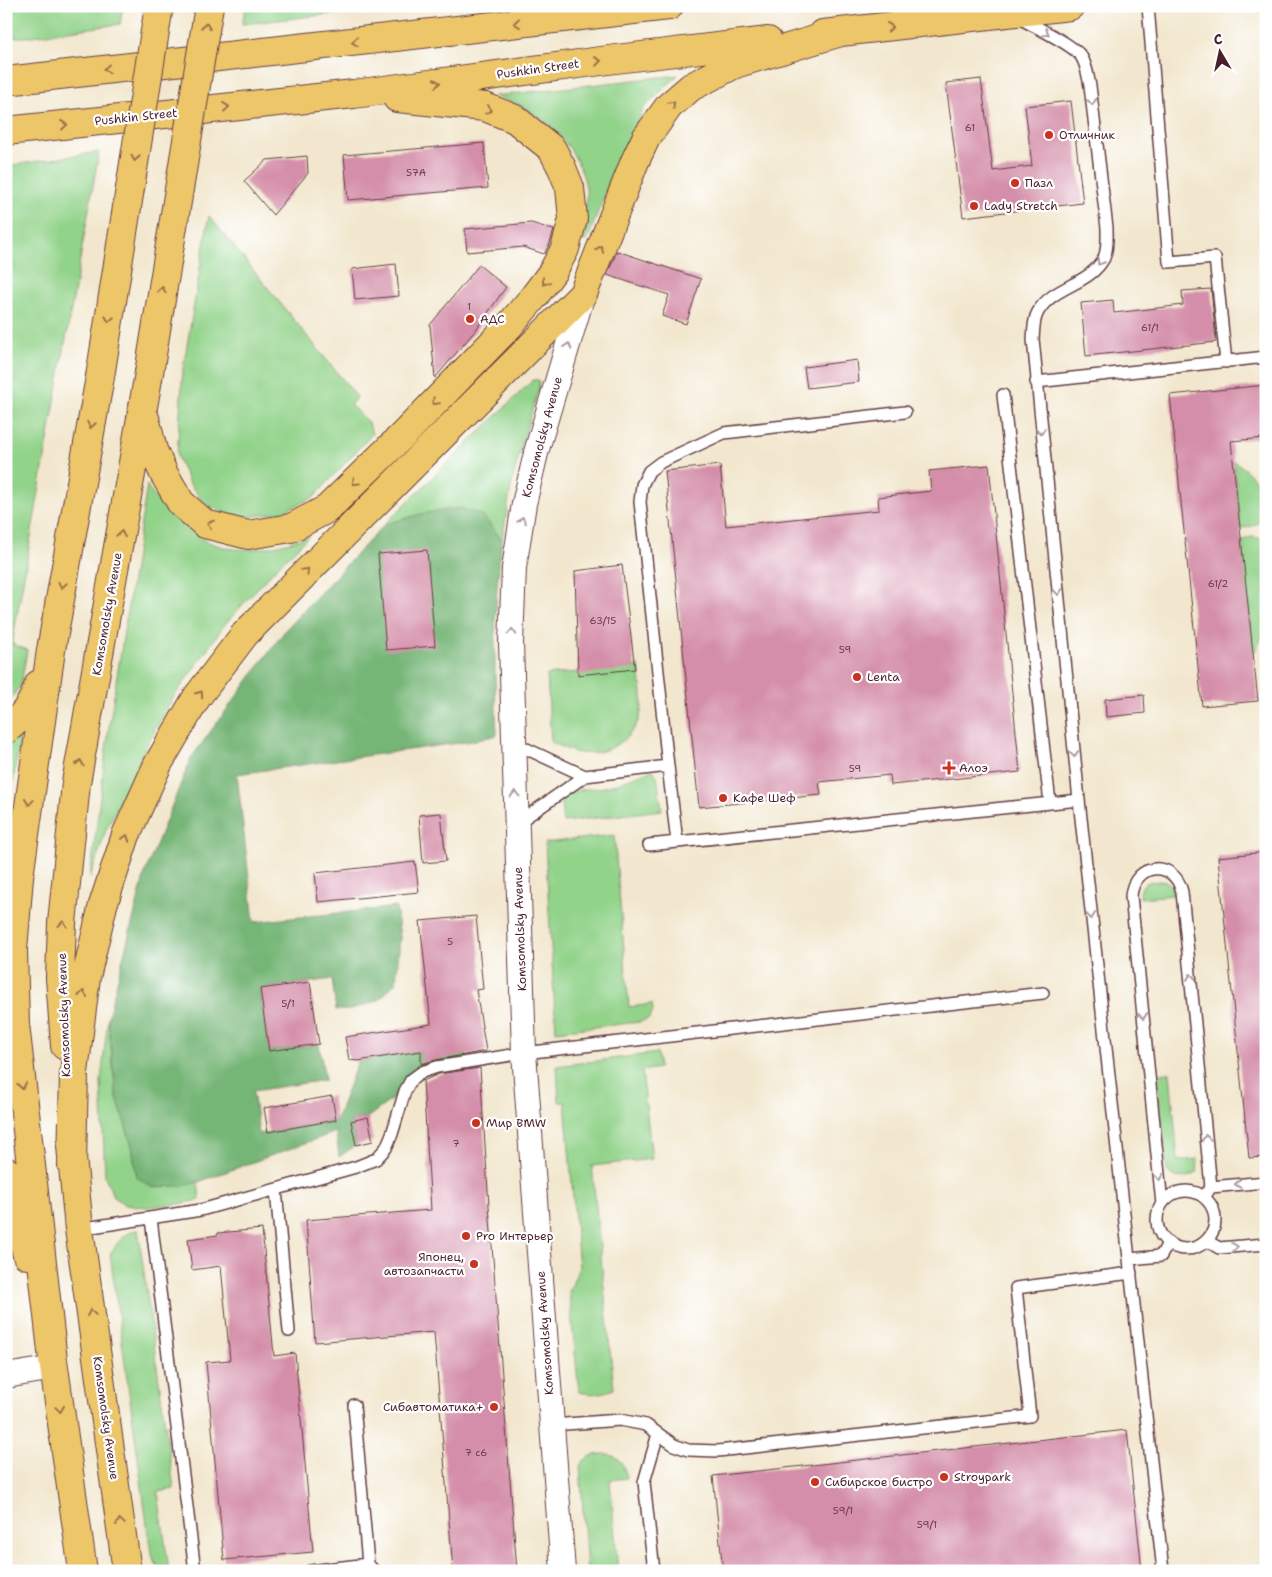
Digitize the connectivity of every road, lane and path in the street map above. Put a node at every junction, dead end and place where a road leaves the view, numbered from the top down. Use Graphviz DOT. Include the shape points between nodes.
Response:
graph roads {
  1 [pos="159,6"];
  2 [pos="209,6"];
  3 [pos="669,6"];
  4 [pos="1070,6"];
  5 [pos="1148,6"];
  6 [pos="1010,13"];
  7 [pos="841,32"];
  8 [pos="13,77"];
  9 [pos="354,94"];
  10 [pos="10,132"];
  11 [pos="583,294"];
  12 [pos="1266,357"];
  13 [pos="1226,362"];
  14 [pos="1036,382"];
  15 [pos="1003,395"];
  16 [pos="143,410"];
  17 [pos="905,412"];
  18 [pos="51,650"];
  19 [pos="6,730"];
  20 [pos="514,743"];
  21 [pos="668,766"];
  22 [pos="585,776"];
  23 [pos="1079,800"];
  24 [pos="1050,803"];
  25 [pos="516,824"];
  26 [pos="677,842"];
  27 [pos="649,844"];
  28 [pos="1043,994"];
  29 [pos="524,1053"];
  30 [pos="72,1165"];
  31 [pos="6,1171"];
  32 [pos="1266,1182"];
  33 [pos="276,1190"];
  34 [pos="1208,1192"];
  35 [pos="1162,1204"];
  36 [pos="151,1219"];
  37 [pos="79,1229"];
  38 [pos="1207,1242"];
  39 [pos="1168,1243"];
  40 [pos="1266,1244"];
  41 [pos="1130,1258"];
  42 [pos="1131,1273"];
  43 [pos="289,1331"];
  44 [pos="54,1364"];
  45 [pos="6,1376"];
  46 [pos="354,1406"];
  47 [pos="552,1425"];
  48 [pos="658,1434"];
  49 [pos="371,1567"];
  50 [pos="83,1571"];
  51 [pos="127,1571"];
  52 [pos="195,1571"];
  53 [pos="310,1571"];
  54 [pos="563,1571"];
  55 [pos="654,1571"];
  56 [pos="1163,1571"];
  1 -- 18 [label="main road, one-way, bridge" via="100,377"];
  16 -- 2 [label="main road, Komsomolsky Avenue, one-way, bridge"];
  3 -- 8 [label="main road, one-way"];
  4 -- 6 [label="main road, Pushkin Street"];
  5 -- 13 [label="lane" via="1170,262 1215,258"];
  7 -- 6 [label="main road, Pushkin Street, one-way"];
  6 -- 14 [label="lane, one-way" via="1060,41 1080,56 1086,67 1107,228 1104,259 1096,270 1047,300 1038,312 1033,339"];
  9 -- 7 [label="main road, Pushkin Street, one-way"];
  11 -- 7 [label="main road, one-way" via="634,161 669,106 691,87 735,64"];
  10 -- 9 [label="main road, Pushkin Street, one-way"];
  9 -- 16 [label="main road, one-way" via="486,108 514,119 552,149 570,188 573,219 565,249 553,271 508,327 397,441 327,509 291,528 248,535 205,524 181,503 164,474 153,450"];
  20 -- 11 [label="street, Komsomolsky Avenue, one-way" via="511,643 514,568 537,449"];
  30 -- 11 [label="main road, one-way" via="74,1072 86,977 103,905 126,835 158,764 198,697 245,634"];
  12 -- 13 [label="lane"];
  13 -- 14 [label="lane"];
  14 -- 23 [label="lane, one-way"];
  15 -- 24 [label="lane"];
  30 -- 16 [label="main road, Komsomolsky Avenue, one-way" via="60,978 62,923 76,783"];
  17 -- 21 [label="lane" via="724,433 661,462 649,472 642,485 640,502"];
  18 -- 19 [label="main road" via="35,695 23,716"];
  18 -- 44 [label="main road, one-way" via="18,877 13,950 15,1024"];
  20 -- 22 [label="lane"];
  25 -- 20 [label="street, Komsomolsky Avenue, one-way"];
  21 -- 22 [label="lane"];
  21 -- 26 [label="lane"];
  22 -- 25 [label="lane"];
  23 -- 24 [label="lane"];
  23 -- 41 [label="lane, one-way"];
  24 -- 26 [label="lane"];
  25 -- 29 [label="street, Komsomolsky Avenue"];
  26 -- 27 [label="lane"];
  28 -- 29 [label="lane"];
  29 -- 33 [label="lane" via="422,1072 411,1080 405,1091 389,1141 376,1159"];
  29 -- 47 [label="street, Komsomolsky Avenue"];
  30 -- 37 [label="main road, Komsomolsky Avenue"];
  31 -- 44 [label="main road"];
  32 -- 34 [label="lane, one-way"];
  33 -- 36 [label="lane" via="201,1210"];
  33 -- 43 [label="lane"];
  34 -- 35 [label="lane" via="1176,1192"];
  34 -- 35 [label="lane, one-way" via="1182,892 1170,872 1147,870 1135,881 1132,896"];
  34 -- 38 [label="lane" via="1216,1219"];
  35 -- 39 [label="lane" via="1157,1222"];
  36 -- 37 [label="lane"];
  36 -- 52 [label="lane"];
  51 -- 37 [label="main road, Komsomolsky Avenue, one-way"];
  38 -- 39 [label="lane" via="1188,1250"];
  38 -- 40 [label="lane, one-way" via="1219,1248"];
  39 -- 41 [label="lane" via="1160,1256"];
  41 -- 42 [label="lane"];
  42 -- 48 [label="lane" via="1016,1288 1030,1416 718,1451 688,1450"];
  42 -- 56 [label="lane"];
  44 -- 45 [label="street"];
  44 -- 50 [label="main road, one-way"];
  46 -- 49 [label="lane"];
  47 -- 48 [label="lane" via="620,1420 646,1425"];
  47 -- 54 [label="street, Komsomolsky Avenue"];
  48 -- 55 [label="lane" via="644,1482"];
  49 -- 53 [label="lane"];
}
